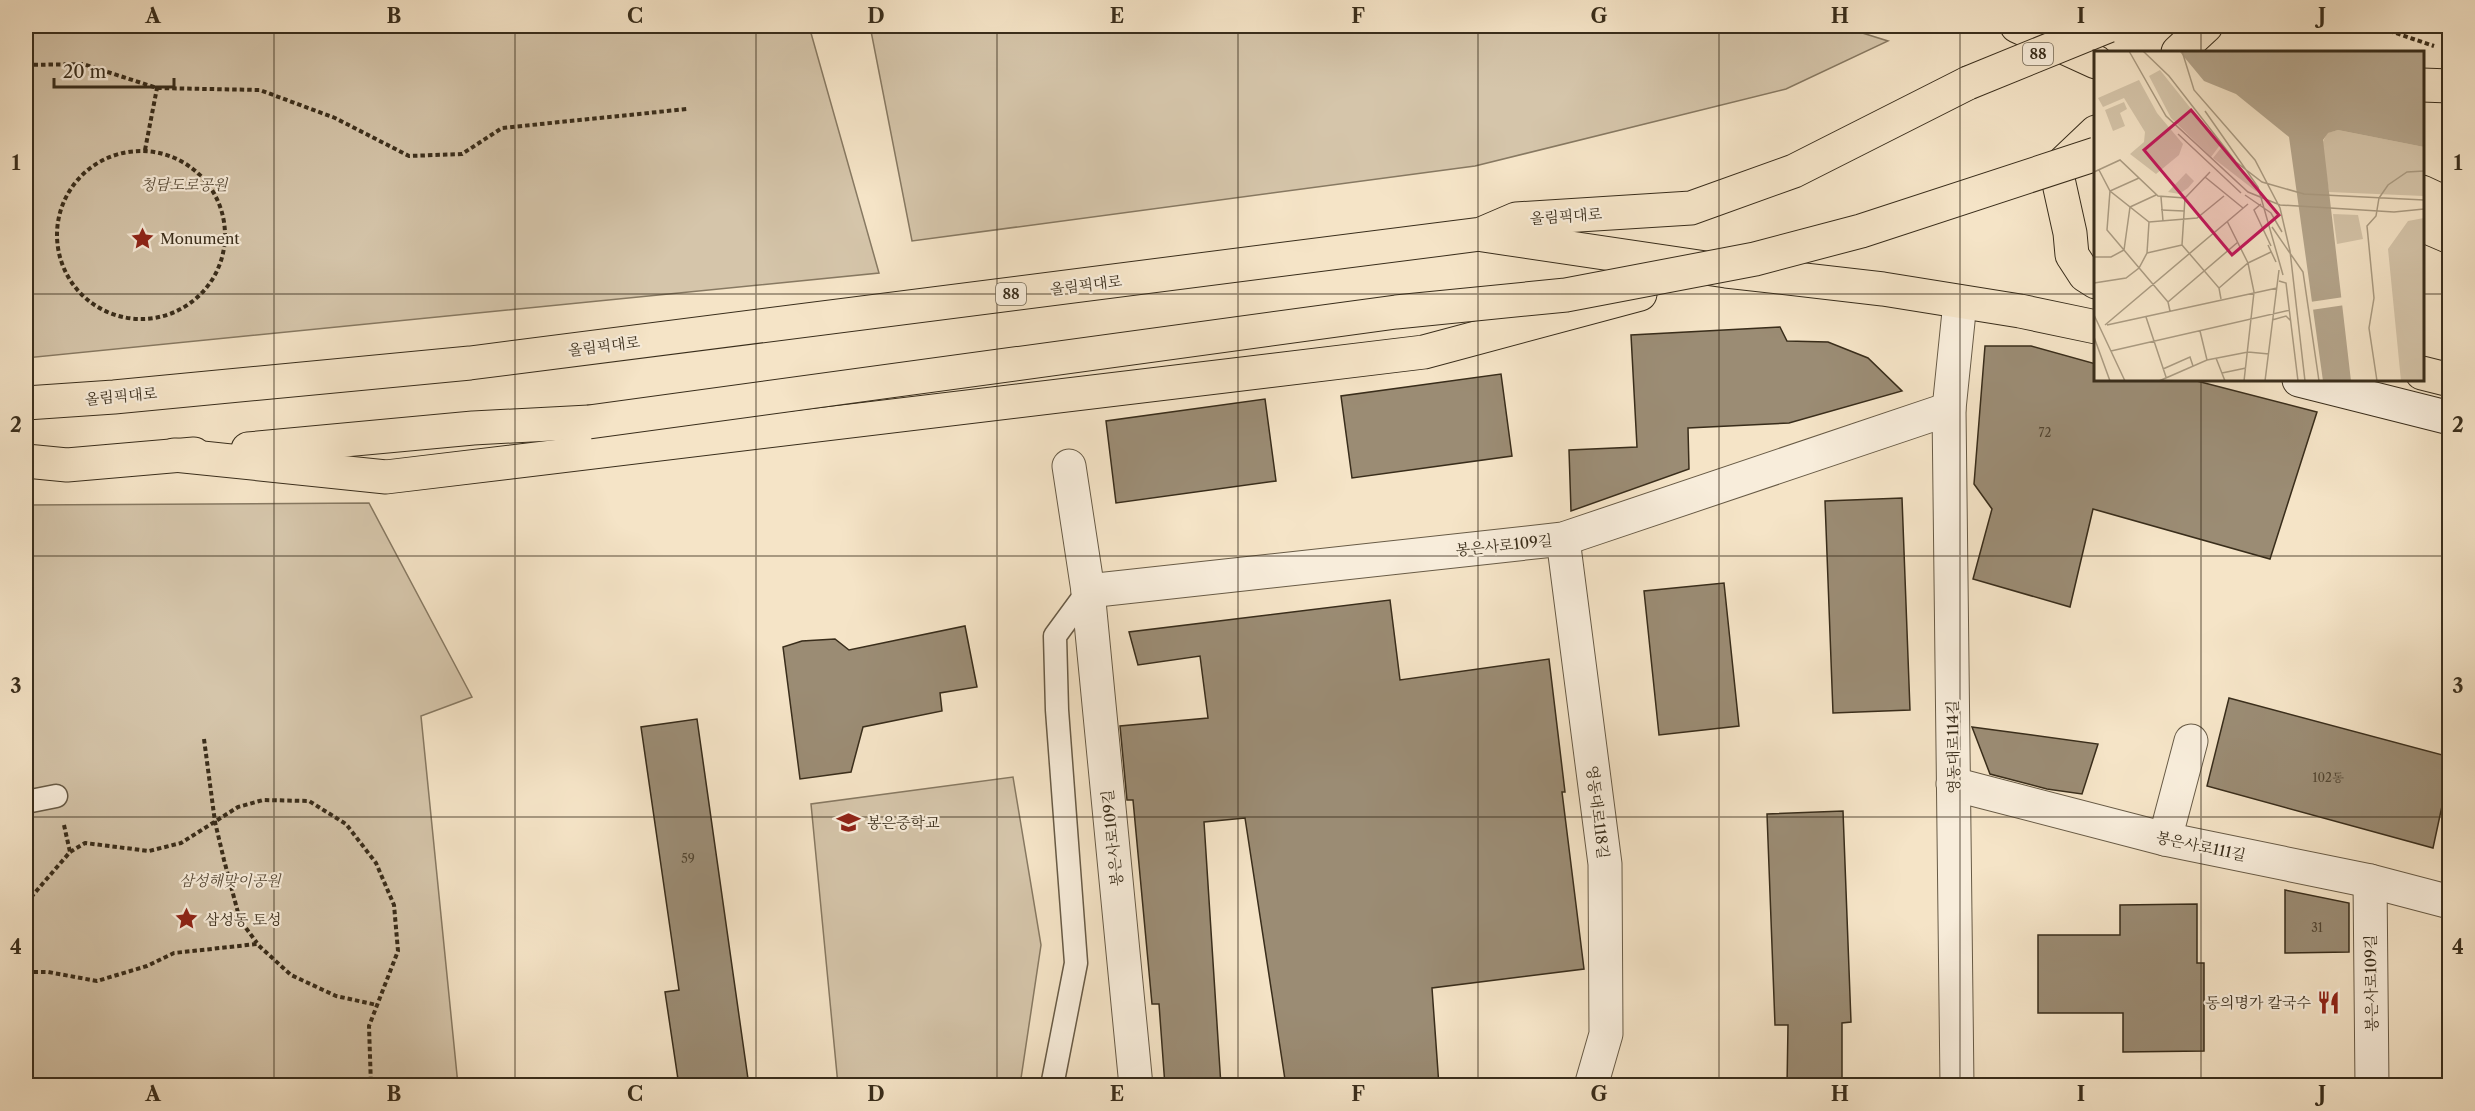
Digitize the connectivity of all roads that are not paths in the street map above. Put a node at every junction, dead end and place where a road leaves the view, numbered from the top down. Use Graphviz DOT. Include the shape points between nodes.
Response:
graph roads {
  1 [pos="2017,26"];
  2 [pos="2108,26"];
  3 [pos="2206,26"];
  4 [pos="2179,51"];
  5 [pos="2094,61"];
  6 [pos="2424,85"];
  7 [pos="2450,86"];
  8 [pos="2094,134"];
  9 [pos="2094,155"];
  10 [pos="2424,193"];
  11 [pos="2450,205"];
  12 [pos="2424,226"];
  13 [pos="1481,234"];
  14 [pos="2450,237"];
  15 [pos="1726,271"];
  16 [pos="2094,281"];
  17 [pos="1960,302"];
  18 [pos="2094,327"];
  19 [pos="2424,374"];
  20 [pos="2450,380"];
  21 [pos="2303,381"];
  22 [pos="26,403"];
  23 [pos="1949,409"];
  24 [pos="2450,418"];
  25 [pos="174,455"];
  26 [pos="26,461"];
  27 [pos="1069,466"];
  28 [pos="1563,539"];
  29 [pos="1088,591"];
  30 [pos="2191,741"];
  31 [pos="1953,784"];
  32 [pos="56,796"];
  33 [pos="26,802"];
  34 [pos="2165,839"];
  35 [pos="2370,881"];
  36 [pos="2450,902"];
  37 [pos="1052,1086"];
  38 [pos="1136,1086"];
  39 [pos="1591,1086"];
  40 [pos="1956,1086"];
  41 [pos="2372,1086"];
  1 -- 5 [label="highway"];
  2 -- 13 [label="highway, 올림픽대로 / 88, bridge" via="1968,82 1794,171 1691,208 1516,219"];
  3 -- 4 [label="highway"];
  6 -- 7 [label="highway"];
  8 -- 16 [label="highway, bridge" via="2056,170 2072,255 2085,275"];
  9 -- 25 [label="highway, bridge" via="1861,231 1755,259 1566,295 1396,312 589,422 472,428"];
  10 -- 11 [label="highway"];
  12 -- 14 [label="highway"];
  13 -- 15 [label="highway"];
  13 -- 22 [label="highway, 올림픽대로 / 88" via="470,363"];
  15 -- 17 [label="highway"];
  15 -- 25 [label="highway" via="1424,352 386,477"];
  17 -- 18 [label="highway"];
  17 -- 23 [label="street, 영동대로114길"];
  19 -- 20 [label="highway"];
  21 -- 24 [label="street"];
  23 -- 28 [label="street"];
  23 -- 31 [label="street, 영동대로114길"];
  25 -- 26 [label="highway" via="67,465"];
  27 -- 29 [label="street, 봉은사로109길"];
  28 -- 29 [label="street, 봉은사로109길"];
  28 -- 39 [label="street, 영동대로118길" via="1605,864 1606,1034"];
  29 -- 37 [label="lane" via="1055,636 1076,963"];
  29 -- 38 [label="street, 봉은사로109길"];
  30 -- 34 [label="street"];
  31 -- 34 [label="street, 봉은사로111길"];
  31 -- 40 [label="street, 영동대로114길"];
  32 -- 33 [label="lane"];
  34 -- 35 [label="street, 봉은사로111길"];
  35 -- 36 [label="street, 봉은사로111길"];
  35 -- 41 [label="street, 봉은사로109길"];
}
